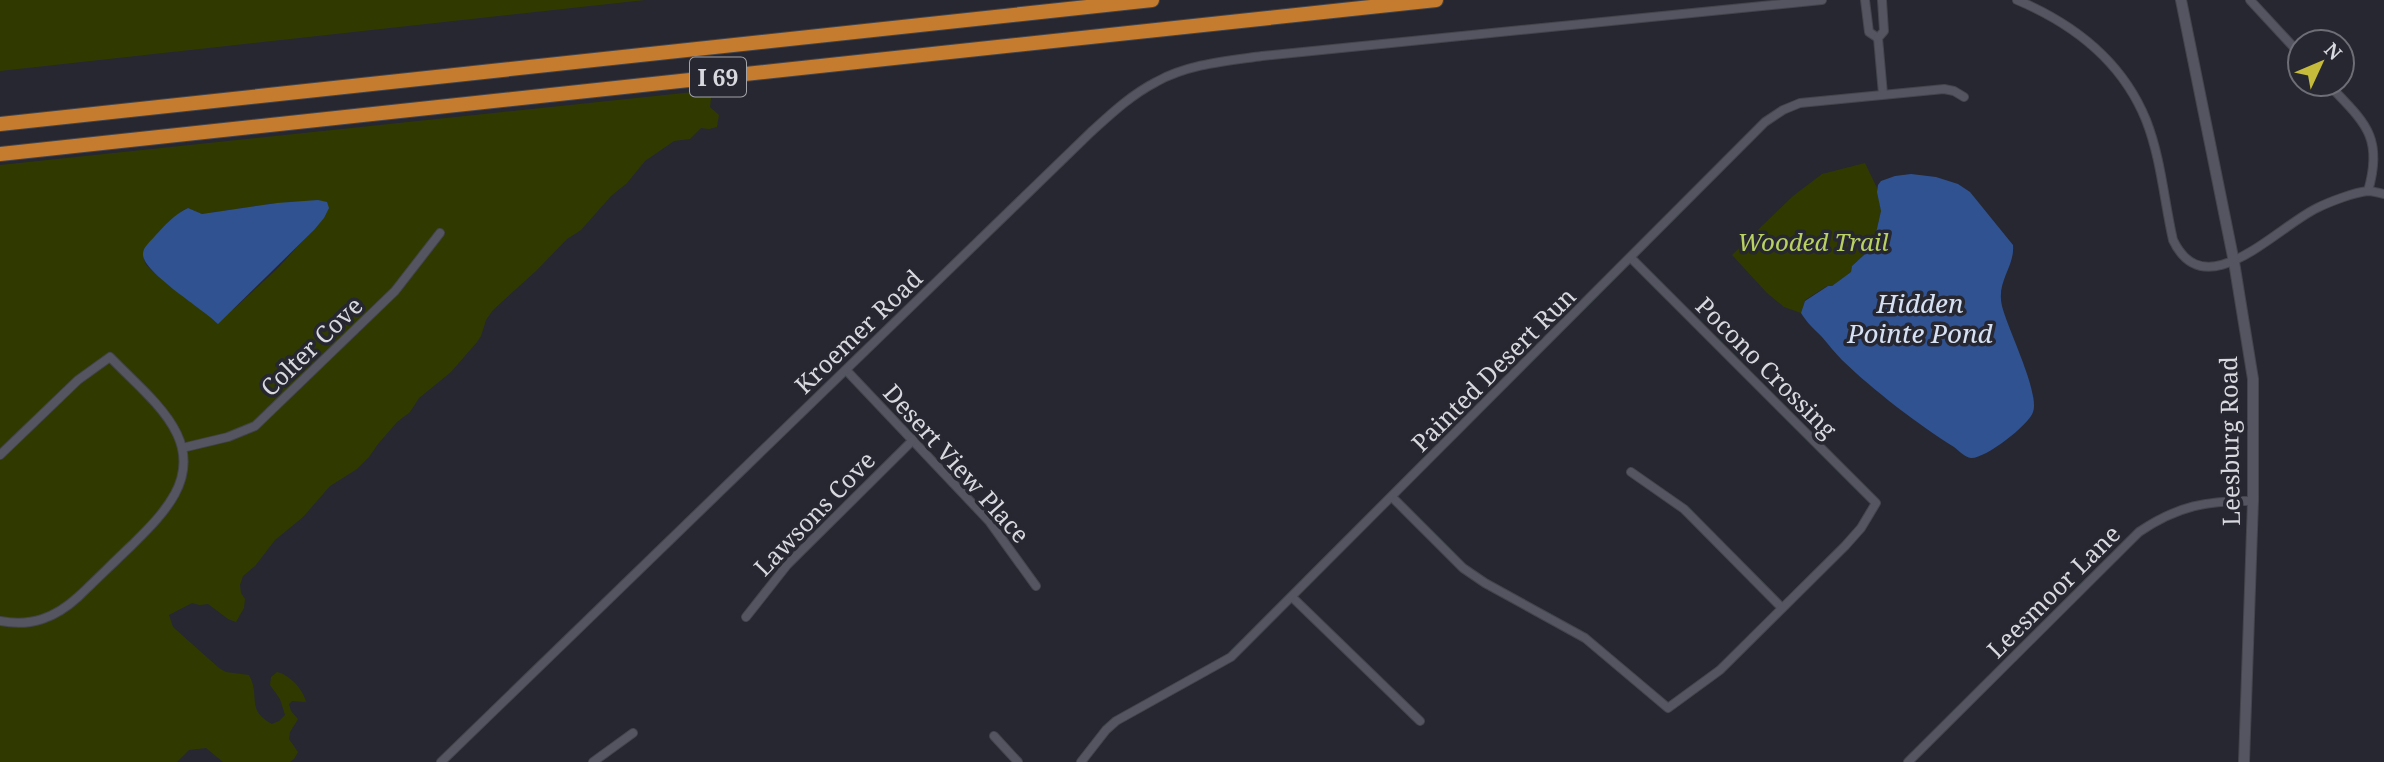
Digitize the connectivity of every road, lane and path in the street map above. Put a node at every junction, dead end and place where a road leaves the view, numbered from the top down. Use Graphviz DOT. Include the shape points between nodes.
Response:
graph roads {
  1 [pos="1152,0"];
  2 [pos="1436,0"];
  3 [pos="1822,0"];
  4 [pos="1865,0"];
  5 [pos="1882,0"];
  6 [pos="2017,0"];
  7 [pos="2181,0"];
  8 [pos="2250,0"];
  9 [pos="1878,38"];
  10 [pos="2286,39"];
  11 [pos="1883,94"];
  12 [pos="1964,97"];
  13 [pos="2341,98"];
  14 [pos="0,124"];
  15 [pos="0,154"];
  16 [pos="2368,191"];
  17 [pos="2384,194"];
  18 [pos="439,233"];
  19 [pos="1631,258"];
  20 [pos="2234,262"];
  21 [pos="846,370"];
  22 [pos="913,440"];
  23 [pos="183,447"];
  24 [pos="0,455"];
  25 [pos="1631,472"];
  26 [pos="1392,497"];
  27 [pos="2253,501"];
  28 [pos="1036,586"];
  29 [pos="1293,597"];
  30 [pos="1782,608"];
  31 [pos="746,617"];
  32 [pos="0,621"];
  33 [pos="1420,721"];
  34 [pos="633,733"];
  35 [pos="993,736"];
  36 [pos="441,762"];
  37 [pos="593,762"];
  38 [pos="1018,762"];
  39 [pos="1081,762"];
  40 [pos="1908,762"];
  41 [pos="2244,762"];
  1 -- 14 [label="highway, I 69"];
  2 -- 15 [label="highway, I 69"];
  3 -- 21 [label="street, Kroemer Road" via="1262,55 1210,63 1165,77 1134,95 1091,132"];
  4 -- 9 [label="street" via="1870,32"];
  5 -- 9 [label="street" via="1884,31"];
  6 -- 20 [label="street" via="2049,13 2095,46 2118,72 2146,120 2178,251 2200,266 2213,268"];
  7 -- 20 [label="main road, Leesburg Road"];
  8 -- 10 [label="street"];
  9 -- 11 [label="street"];
  11 -- 12 [label="street, Painted Desert Run" via="1944,89"];
  11 -- 19 [label="street, Painted Desert Run" via="1800,103 1774,116"];
  13 -- 16 [label="street" via="2369,131 2374,158"];
  16 -- 17 [label="street"];
  16 -- 20 [label="street" via="2316,208"];
  18 -- 23 [label="street, Colter Cove" via="395,291 255,426"];
  19 -- 26 [label="street, Painted Desert Run"];
  19 -- 30 [label="street, Pocono Crossing" via="1877,503 1855,536"];
  20 -- 27 [label="main road, Leesburg Road" via="2253,379"];
  21 -- 22 [label="street, Desert View Place"];
  21 -- 36 [label="street, Kroemer Road"];
  22 -- 28 [label="street, Desert View Place" via="989,521"];
  22 -- 31 [label="street, Lawsons Cove" via="787,565"];
  23 -- 24 [label="street" via="168,418 110,356 78,380"];
  23 -- 32 [label="street" via="180,483 169,507 78,597 46,619 13,624"];
  25 -- 30 [label="street" via="1684,509"];
  26 -- 29 [label="street, Painted Desert Run"];
  26 -- 30 [label="street" via="1469,572 1585,638 1668,708 1710,679"];
  27 -- 40 [label="street, Leesmoor Lane" via="2181,508 2140,532"];
  27 -- 41 [label="main road, Leesburg Road"];
  29 -- 33 [label="street"];
  29 -- 39 [label="street, Painted Desert Run" via="1231,657 1116,721"];
  34 -- 37 [label="street"];
  35 -- 38 [label="street"];
}
